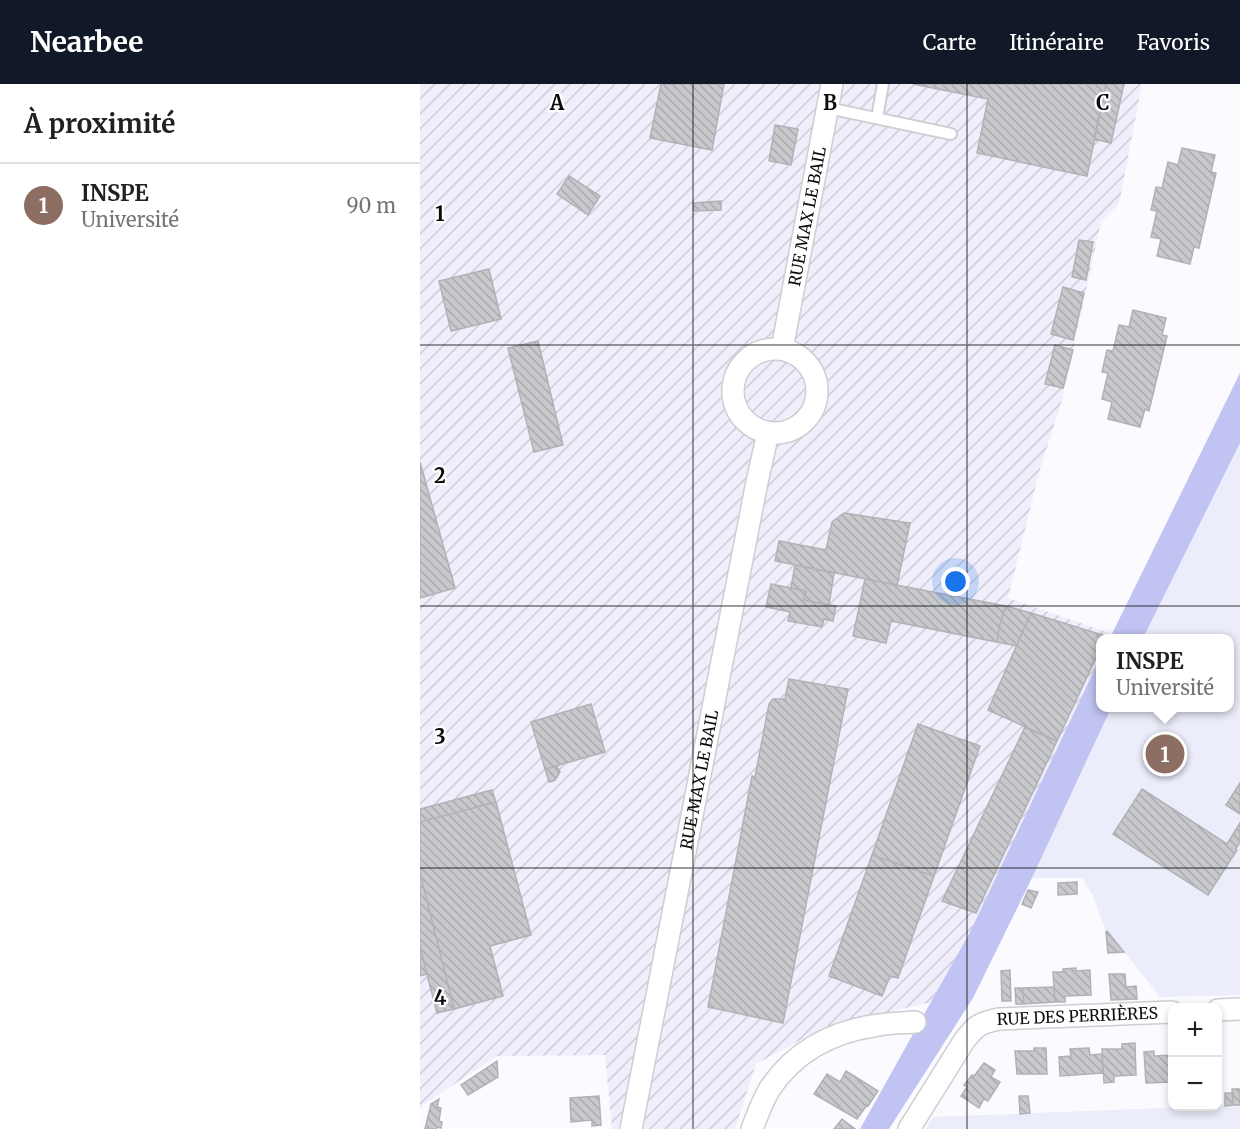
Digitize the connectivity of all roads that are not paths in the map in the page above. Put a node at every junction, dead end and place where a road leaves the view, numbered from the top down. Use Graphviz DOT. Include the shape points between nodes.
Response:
graph roads {
  1 [pos="832,84"];
  2 [pos="884,84"];
  3 [pos="828,108"];
  4 [pos="877,118"];
  5 [pos="951,134"];
  6 [pos="782,349"];
  7 [pos="768,433"];
  8 [pos="1240,1009"];
  9 [pos="1222,1010"];
  10 [pos="1168,1012"];
  11 [pos="915,1022"];
  12 [pos="631,1129"];
  13 [pos="752,1129"];
  14 [pos="909,1129"];
  1 -- 3 [label="street, RUE MAX LE BAIL"];
  2 -- 4 [label="lane"];
  3 -- 4 [label="lane"];
  3 -- 6 [label="street, RUE MAX LE BAIL"];
  4 -- 5 [label="lane"];
  6 -- 7 [label="street" via="766,349 750,356 733,384 741,416 752,427"];
  6 -- 7 [label="street" via="797,354 810,366 817,380 817,396 812,413 800,426 784,433"];
  7 -- 12 [label="street, RUE MAX LE BAIL"];
  8 -- 9 [label="street"];
  10 -- 14 [label="street, RUE DES PERRIÈRES" via="982,1022 964,1041"];
  11 -- 13 [label="street" via="844,1032 815,1045 781,1074 768,1092"];
}
